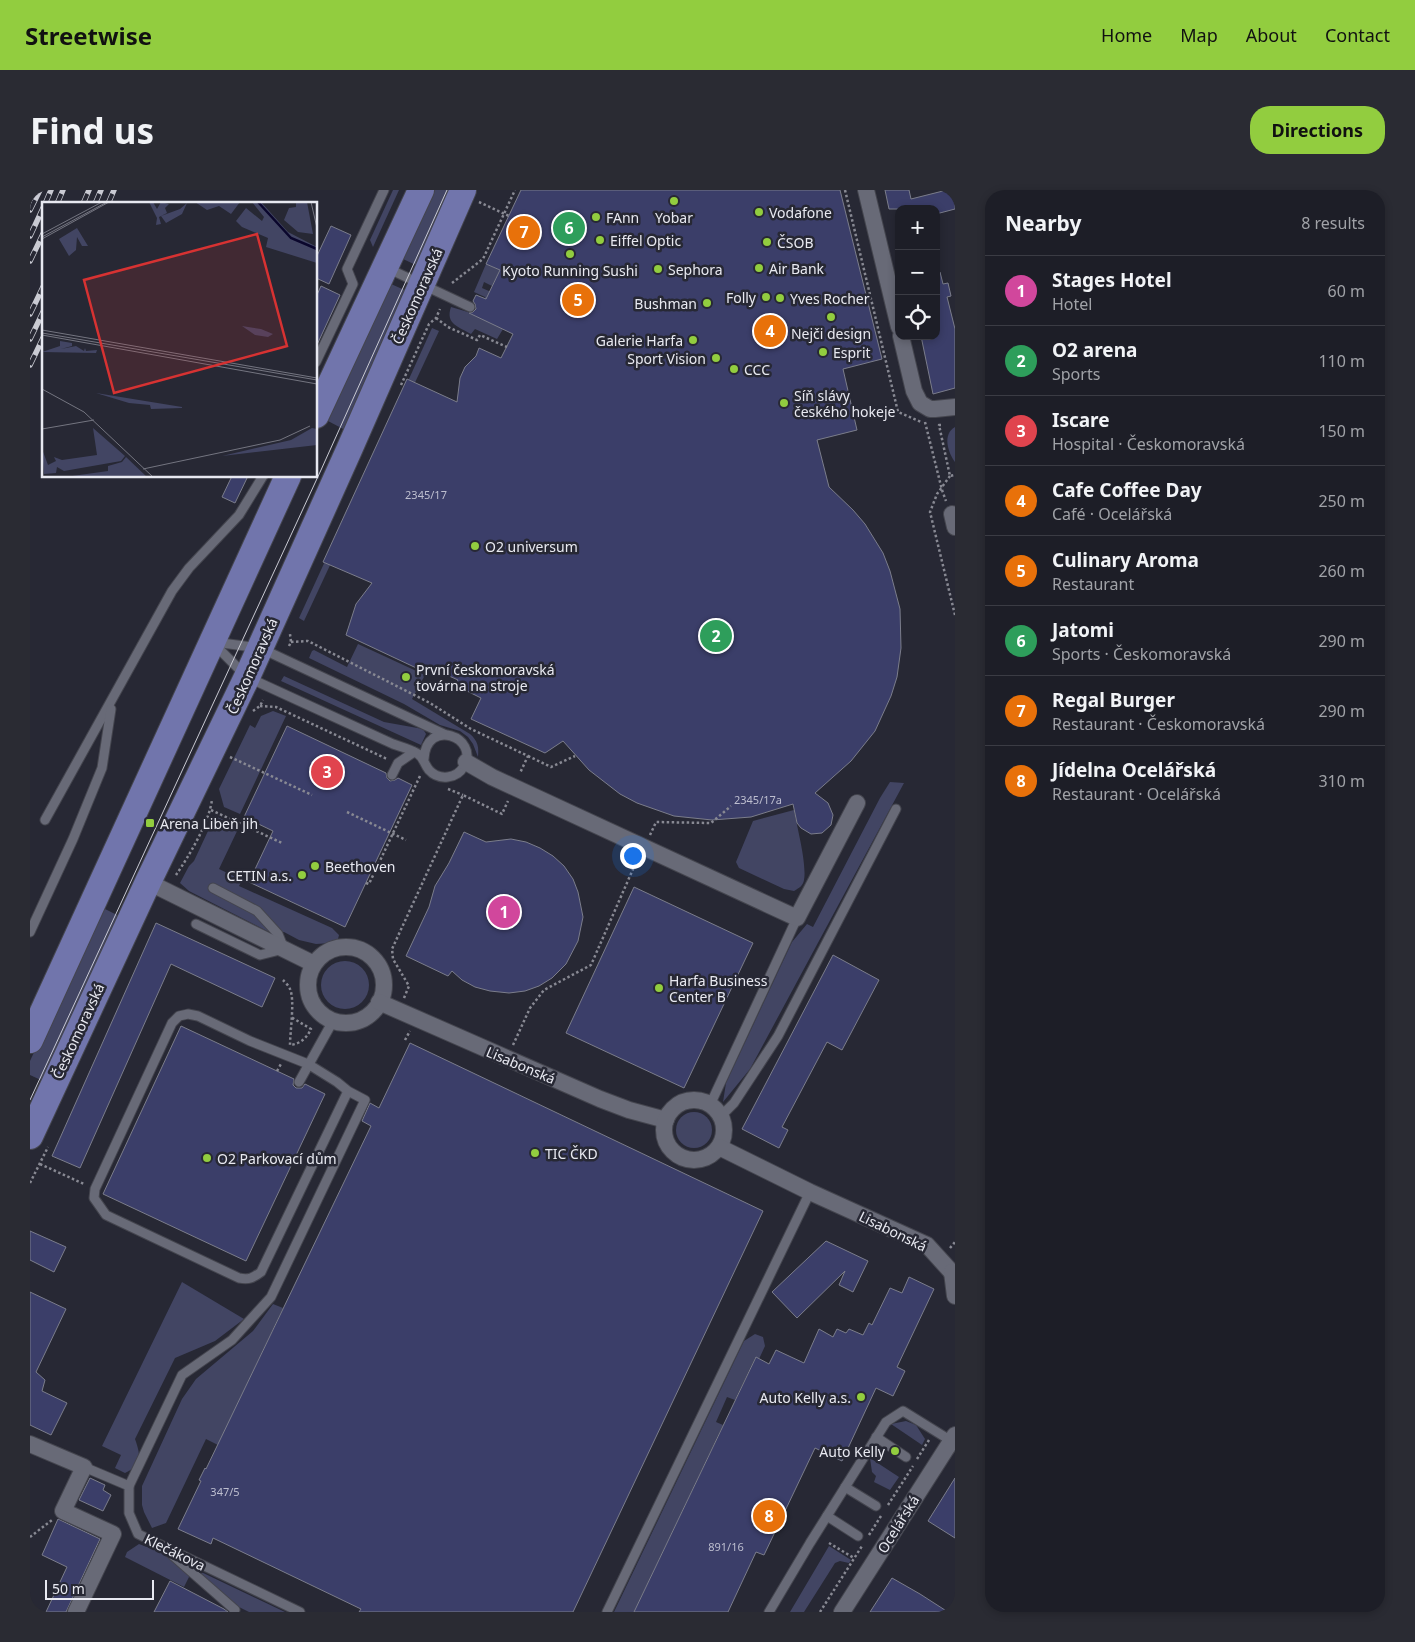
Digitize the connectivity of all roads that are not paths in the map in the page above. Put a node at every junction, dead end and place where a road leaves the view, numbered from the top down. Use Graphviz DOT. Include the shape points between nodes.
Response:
graph roads {
  1 [pos="384,190"];
  2 [pos="421,190"];
  3 [pos="866,190"];
  4 [pos="470,196"];
  5 [pos="385,267"];
  6 [pos="422,284"];
  7 [pos="470,307"];
  8 [pos="895,311"];
  9 [pos="902,340"];
  10 [pos="318,358"];
  11 [pos="955,407"];
  12 [pos="318,410"];
  13 [pos="270,486"];
  14 [pos="211,642"];
  15 [pos="260,648"];
  16 [pos="247,677"];
  17 [pos="111,703"];
  18 [pos="444,734"];
  19 [pos="393,744"];
  20 [pos="414,752"];
  21 [pos="424,758"];
  22 [pos="466,762"];
  23 [pos="398,763"];
  24 [pos="392,775"];
  25 [pos="857,803"];
  26 [pos="896,809"];
  27 [pos="45,820"];
  28 [pos="148,882"];
  29 [pos="213,888"];
  30 [pos="797,918"];
  31 [pos="196,924"];
  32 [pos="30,932"];
  33 [pos="284,949"];
  34 [pos="314,964"];
  35 [pos="379,1002"];
  36 [pos="333,1021"];
  37 [pos="30,1040"];
  38 [pos="308,1064"];
  39 [pos="299,1082"];
  40 [pos="348,1091"];
  41 [pos="716,1110"];
  42 [pos="666,1120"];
  43 [pos="30,1136"];
  44 [pos="719,1146"];
  45 [pos="810,1192"];
  46 [pos="954,1274"];
  47 [pos="955,1296"];
  48 [pos="876,1437"];
  49 [pos="954,1440"];
  50 [pos="30,1444"];
  51 [pos="906,1457"];
  52 [pos="84,1467"];
  53 [pos="129,1486"];
  54 [pos="845,1486"];
  55 [pos="876,1506"];
  56 [pos="827,1516"];
  57 [pos="858,1536"];
  58 [pos="161,1545"];
  59 [pos="76,1612"];
  60 [pos="234,1612"];
  61 [pos="300,1612"];
  62 [pos="607,1612"];
  63 [pos="769,1612"];
  64 [pos="842,1612"];
  1 -- 10 [label="lane" via="347,270 353,284"];
  2 -- 5 [label="main road"];
  3 -- 8 [label="street"];
  4 -- 6 [label="main road, Českomoravská"];
  5 -- 6 [label="lane"];
  5 -- 12 [label="main road"];
  6 -- 7 [label="lane"];
  6 -- 15 [label="main road, Českomoravská"];
  9 -- 11 [label="street" via="920,403 930,409"];
  13 -- 14 [label="main road"];
  13 -- 17 [label="lane" via="189,568 172,591"];
  14 -- 15 [label="lane"];
  14 -- 16 [label="lane"];
  14 -- 37 [label="main road"];
  15 -- 16 [label="main road, Českomoravská"];
  15 -- 18 [label="lane"];
  16 -- 19 [label="lane"];
  16 -- 28 [label="main road, Českomoravská"];
  17 -- 27 [label="lane"];
  17 -- 32 [label="lane" via="102,768"];
  18 -- 21 [label="lane" via="431,739"];
  18 -- 22 [label="lane" via="456,737 464,745"];
  19 -- 20 [label="lane"];
  19 -- 23 [label="lane"];
  20 -- 21 [label="lane"];
  20 -- 23 [label="lane"];
  21 -- 22 [label="lane" via="432,773 443,777 455,775"];
  22 -- 30 [label="street"];
  23 -- 24 [label="lane"];
  25 -- 30 [label="street"];
  26 -- 41 [label="lane" via="778,1036 734,1103"];
  28 -- 33 [label="street"];
  28 -- 43 [label="main road, Českomoravská" via="41,1103"];
  29 -- 33 [label="lane" via="257,911 278,934"];
  30 -- 41 [label="lane"];
  31 -- 33 [label="lane" via="260,955"];
  33 -- 34 [label="street"];
  34 -- 35 [label="street" via="336,948 363,951 376,963 383,979"];
  34 -- 36 [label="street" via="309,974 310,997 319,1011"];
  35 -- 36 [label="street" via="364,1018 354,1022"];
  35 -- 42 [label="street, Lisabonská" via="600,1099"];
  36 -- 38 [label="lane"];
  38 -- 39 [label="lane"];
  38 -- 40 [label="lane"];
  38 -- 40 [label="lane" via="198,1016 179,1016 172,1024 95,1189 94,1198 106,1215 240,1278 254,1278 261,1272"];
  40 -- 53 [label="lane" via="365,1100 271,1297 232,1340 182,1375"];
  41 -- 42 [label="street" via="702,1101 693,1100 677,1106"];
  41 -- 44 [label="street" via="724,1131"];
  42 -- 44 [label="street" via="664,1128 668,1145 681,1157 689,1160 706,1158"];
  44 -- 45 [label="street, Lisabonská"];
  45 -- 46 [label="street, Lisabonská" via="927,1245"];
  45 -- 62 [label="lane"];
  46 -- 47 [label="street, Lisabonská"];
  48 -- 49 [label="lane" via="886,1422 903,1411"];
  48 -- 51 [label="lane"];
  48 -- 54 [label="lane"];
  49 -- 64 [label="street, Ocelářská"];
  50 -- 52 [label="street"];
  52 -- 53 [label="lane"];
  52 -- 59 [label="street" via="63,1511 113,1534"];
  53 -- 58 [label="lane, Klečákova" via="130,1513 138,1534"];
  54 -- 55 [label="lane"];
  54 -- 56 [label="lane"];
  56 -- 57 [label="lane"];
  56 -- 63 [label="lane"];
  58 -- 60 [label="lane"];
  58 -- 61 [label="lane, Klečákova"];
}
